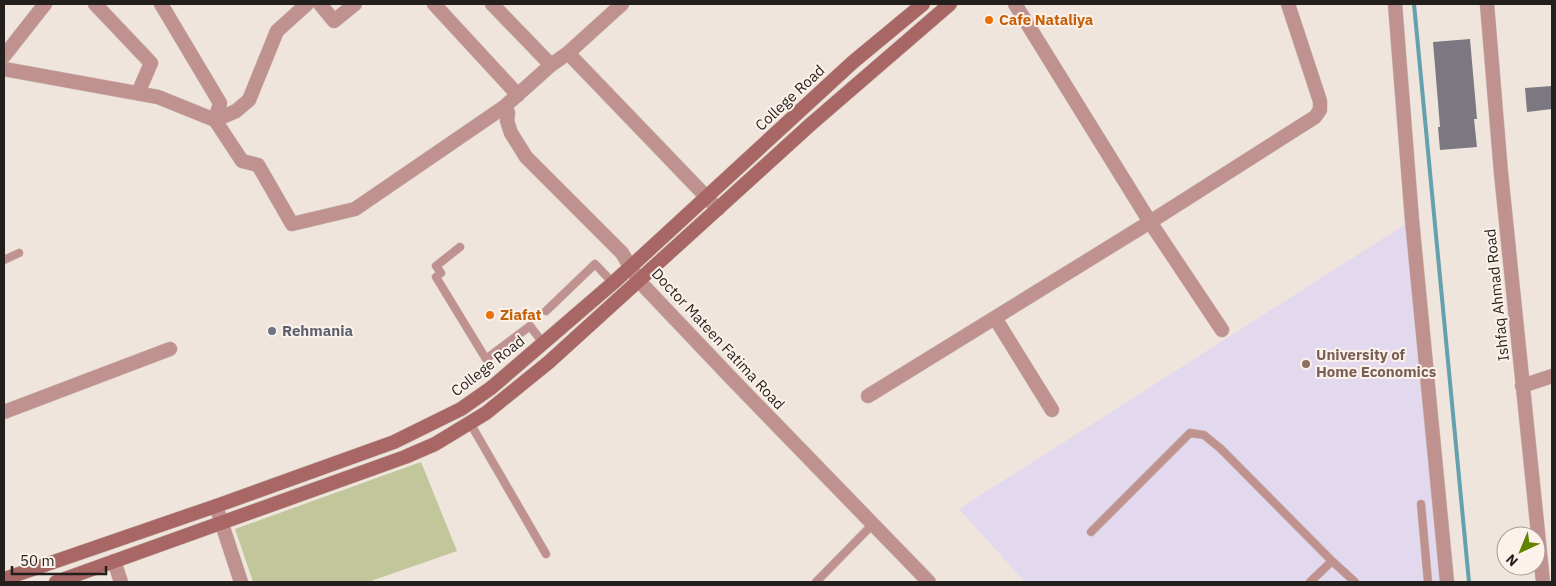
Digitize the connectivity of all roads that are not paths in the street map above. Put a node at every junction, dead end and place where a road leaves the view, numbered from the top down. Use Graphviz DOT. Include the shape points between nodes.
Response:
graph roads {
  1 [pos="44,4"];
  2 [pos="95,4"];
  3 [pos="161,4"];
  4 [pos="307,4"];
  5 [pos="320,4"];
  6 [pos="355,4"];
  7 [pos="434,4"];
  8 [pos="492,4"];
  9 [pos="622,4"];
  10 [pos="923,4"];
  11 [pos="950,4"];
  12 [pos="1015,4"];
  13 [pos="1288,4"];
  14 [pos="1395,4"];
  15 [pos="1488,4"];
  16 [pos="568,54"];
  17 [pos="4,56"];
  18 [pos="551,65"];
  19 [pos="4,69"];
  20 [pos="521,92"];
  21 [pos="138,93"];
  22 [pos="504,107"];
  23 [pos="215,120"];
  24 [pos="707,198"];
  25 [pos="718,209"];
  26 [pos="1150,222"];
  27 [pos="460,247"];
  28 [pos="19,253"];
  29 [pos="4,260"];
  30 [pos="630,268"];
  31 [pos="640,281"];
  32 [pos="613,283"];
  33 [pos="546,311"];
  34 [pos="995,318"];
  35 [pos="1222,330"];
  36 [pos="544,343"];
  37 [pos="170,349"];
  38 [pos="1552,376"];
  39 [pos="1522,386"];
  40 [pos="868,396"];
  41 [pos="1052,410"];
  42 [pos="4,412"];
  43 [pos="470,423"];
  44 [pos="1421,504"];
  45 [pos="216,506"];
  46 [pos="222,524"];
  47 [pos="873,524"];
  48 [pos="1091,532"];
  49 [pos="546,554"];
  50 [pos="114,561"];
  51 [pos="1332,561"];
  52 [pos="4,579"];
  53 [pos="56,582"];
  54 [pos="121,582"];
  55 [pos="241,582"];
  56 [pos="816,582"];
  57 [pos="930,582"];
  58 [pos="1310,582"];
  59 [pos="1355,582"];
  60 [pos="1428,582"];
  61 [pos="1447,582"];
  62 [pos="1543,582"];
  1 -- 17 [label="street"];
  2 -- 21 [label="street" via="151,63"];
  3 -- 23 [label="street" via="220,103"];
  4 -- 23 [label="street" via="277,31 249,100 236,111"];
  5 -- 6 [label="street" via="334,21"];
  7 -- 20 [label="street"];
  8 -- 18 [label="street"];
  9 -- 16 [label="street"];
  10 -- 24 [label="main road, College Road" via="853,62"];
  11 -- 25 [label="main road"];
  12 -- 26 [label="street"];
  13 -- 26 [label="street" via="1320,101 1320,110 1315,117"];
  14 -- 61 [label="street"];
  15 -- 39 [label="street, Ishfaq Ahmad Road"];
  16 -- 18 [label="street"];
  16 -- 24 [label="street"];
  18 -- 20 [label="street"];
  19 -- 21 [label="street"];
  20 -- 22 [label="street"];
  21 -- 23 [label="street" via="158,97"];
  22 -- 23 [label="street" via="355,209 292,224 258,165 242,161"];
  22 -- 30 [label="street, Doctor Mateen Fatima Road" via="510,132 526,157 622,253"];
  24 -- 25 [label="street"];
  24 -- 30 [label="main road, College Road"];
  25 -- 31 [label="main road"];
  26 -- 34 [label="street"];
  26 -- 35 [label="street"];
  27 -- 36 [label="lane" via="436,266 441,273 436,276 486,359 530,326"];
  28 -- 29 [label="lane"];
  30 -- 31 [label="street, Doctor Mateen Fatima Road"];
  30 -- 32 [label="main road, College Road"];
  31 -- 43 [label="main road" via="549,362"];
  31 -- 47 [label="street, Doctor Mateen Fatima Road"];
  32 -- 33 [label="lane" via="595,264"];
  32 -- 36 [label="main road, College Road"];
  34 -- 40 [label="street"];
  34 -- 41 [label="street"];
  36 -- 45 [label="main road, College Road" via="461,409 414,433"];
  37 -- 42 [label="street"];
  38 -- 39 [label="street"];
  39 -- 62 [label="street, Ishfaq Ahmad Road"];
  43 -- 46 [label="main road" via="405,457"];
  43 -- 49 [label="lane"];
  44 -- 60 [label="lane"];
  45 -- 46 [label="street"];
  45 -- 52 [label="main road, College Road"];
  46 -- 50 [label="main road"];
  46 -- 55 [label="street"];
  47 -- 56 [label="lane"];
  47 -- 57 [label="street, Doctor Mateen Fatima Road"];
  48 -- 51 [label="lane" via="1190,433 1204,435 1221,449"];
  50 -- 53 [label="main road"];
  50 -- 54 [label="street"];
  51 -- 58 [label="lane"];
  51 -- 59 [label="lane"];
}
